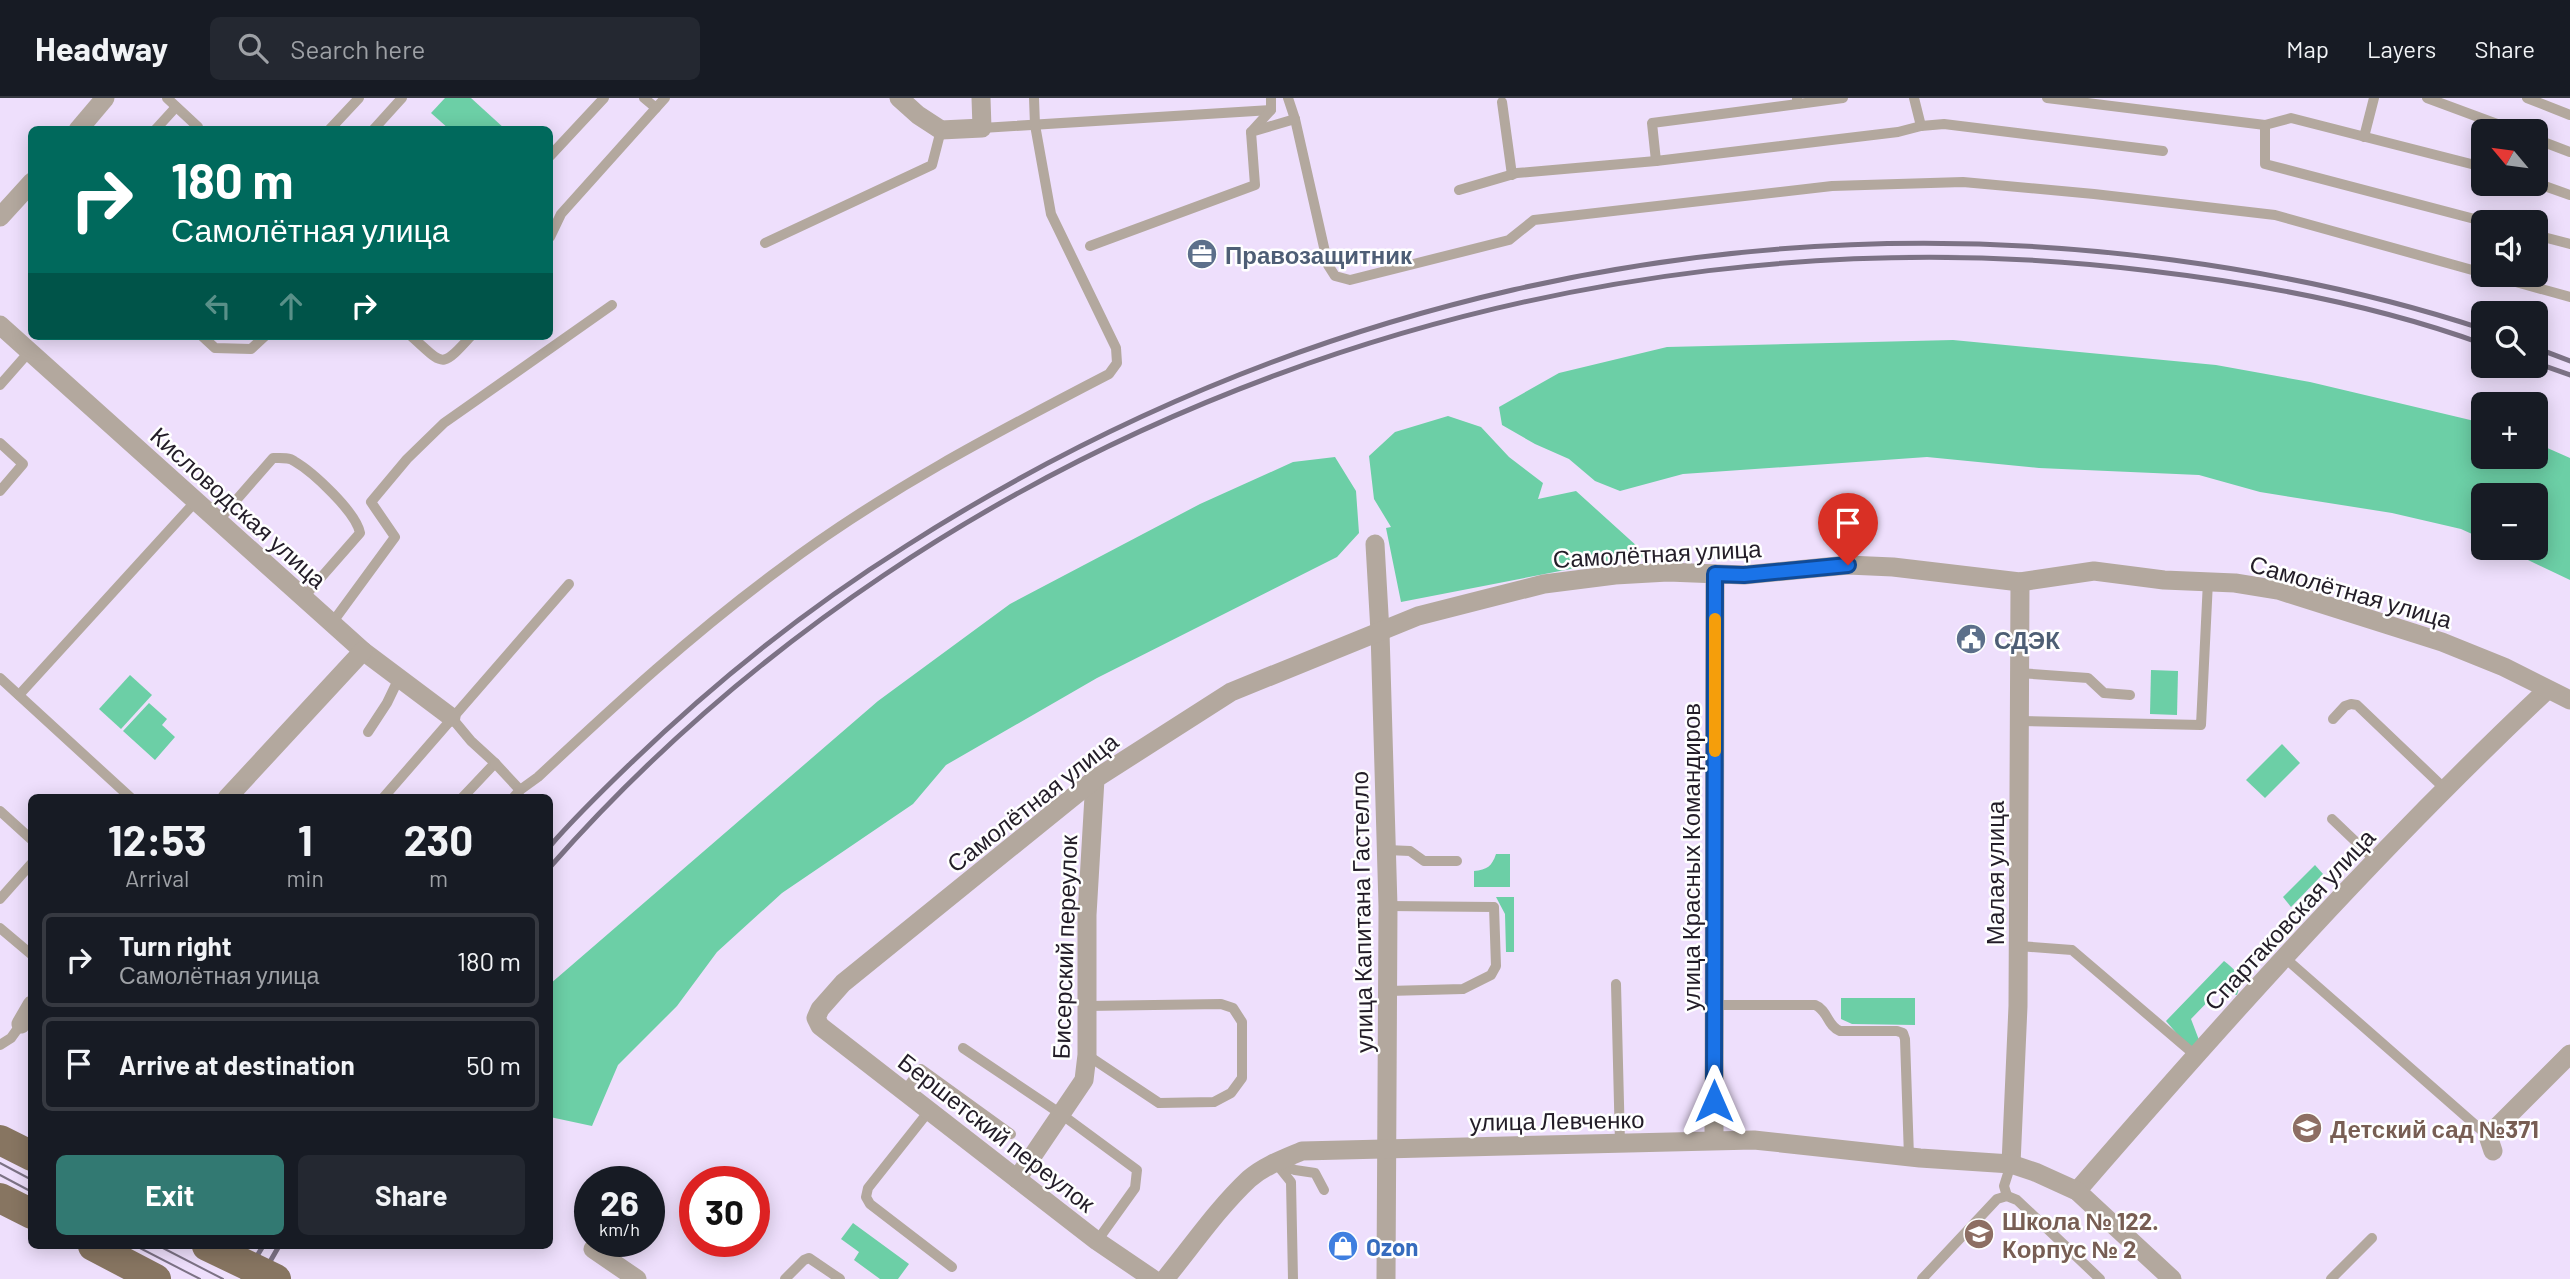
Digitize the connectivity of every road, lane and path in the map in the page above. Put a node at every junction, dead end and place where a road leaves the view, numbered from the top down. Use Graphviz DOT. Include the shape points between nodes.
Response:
graph roads {
  1 [pos="105,98"];
  2 [pos="167,98"];
  3 [pos="359,98"];
  4 [pos="402,98"];
  5 [pos="604,98"];
  6 [pos="643,98"];
  7 [pos="665,98"];
  8 [pos="899,98"];
  9 [pos="981,98"];
  10 [pos="1034,98"];
  11 [pos="1271,98"];
  12 [pos="1288,98"];
  13 [pos="1843,98"];
  14 [pos="1914,98"];
  15 [pos="2047,98"];
  16 [pos="2374,98"];
  17 [pos="2427,98"];
  18 [pos="2527,98"];
  19 [pos="1797,101"];
  20 [pos="1502,102"];
  21 [pos="176,107"];
  22 [pos="656,108"];
  23 [pos="1271,110"];
  24 [pos="2570,115"];
  25 [pos="1295,119"];
  26 [pos="2484,119"];
  27 [pos="1035,125"];
  28 [pos="2265,125"];
  29 [pos="81,126"];
  30 [pos="159,126"];
  31 [pos="197,126"];
  32 [pos="334,126"];
  33 [pos="377,126"];
  34 [pos="1922,126"];
  35 [pos="982,128"];
  36 [pos="941,130"];
  37 [pos="1251,132"];
  38 [pos="2364,137"];
  39 [pos="2548,144"];
  40 [pos="2163,151"];
  41 [pos="2570,152"];
  42 [pos="553,153"];
  43 [pos="1656,160"];
  44 [pos="2471,164"];
  45 [pos="1512,175"];
  46 [pos="28,186"];
  47 [pos="2548,187"];
  48 [pos="1459,190"];
  49 [pos="2570,195"];
  50 [pos="1,213"];
  51 [pos="2471,218"];
  52 [pos="553,231"];
  53 [pos="2548,238"];
  54 [pos="765,243"];
  55 [pos="2570,244"];
  56 [pos="1090,246"];
  57 [pos="2471,270"];
  58 [pos="2534,287"];
  59 [pos="2570,297"];
  60 [pos="612,305"];
  61 [pos="0,325"];
  62 [pos="206,340"];
  63 [pos="261,340"];
  64 [pos="416,340"];
  65 [pos="467,340"];
  66 [pos="29,352"];
  67 [pos="0,384"];
  68 [pos="0,443"];
  69 [pos="0,491"];
  70 [pos="196,501"];
  71 [pos="218,520"];
  72 [pos="1375,544"];
  73 [pos="1715,574"];
  74 [pos="2208,581"];
  75 [pos="2020,582"];
  76 [pos="569,584"];
  77 [pos="303,598"];
  78 [pos="332,623"];
  79 [pos="1380,632"];
  80 [pos="363,651"];
  81 [pos="2020,673"];
  82 [pos="0,678"];
  83 [pos="399,678"];
  84 [pos="2547,690"];
  85 [pos="19,695"];
  86 [pos="2130,695"];
  87 [pos="2570,700"];
  88 [pos="451,717"];
  89 [pos="2333,719"];
  90 [pos="2019,721"];
  91 [pos="368,732"];
  92 [pos="495,763"];
  93 [pos="1095,779"];
  94 [pos="2444,788"];
  95 [pos="127,794"];
  96 [pos="231,794"];
  97 [pos="386,794"];
  98 [pos="467,794"];
  99 [pos="517,794"];
  100 [pos="0,811"];
  101 [pos="2332,819"];
  102 [pos="28,836"];
  103 [pos="1387,850"];
  104 [pos="1457,861"];
  105 [pos="2376,861"];
  106 [pos="28,868"];
  107 [pos="0,899"];
  108 [pos="1388,906"];
  109 [pos="0,928"];
  110 [pos="2019,946"];
  111 [pos="28,952"];
  112 [pos="2285,958"];
  113 [pos="1616,985"];
  114 [pos="1388,991"];
  115 [pos="1087,1006"];
  116 [pos="1714,1006"];
  117 [pos="28,1012"];
  118 [pos="817,1018"];
  119 [pos="21,1024"];
  120 [pos="0,1045"];
  121 [pos="963,1048"];
  122 [pos="2570,1054"];
  123 [pos="1087,1055"];
  124 [pos="2194,1055"];
  125 [pos="904,1092"];
  126 [pos="929,1111"];
  127 [pos="1061,1114"];
  128 [pos="1011,1134"];
  129 [pos="0,1140"];
  130 [pos="1714,1140"];
  131 [pos="1620,1143"];
  132 [pos="2490,1144"];
  133 [pos="1385,1148"];
  134 [pos="28,1154"];
  135 [pos="1909,1157"];
  136 [pos="1275,1162"];
  137 [pos="2011,1164"];
  138 [pos="1017,1179"];
  139 [pos="1324,1190"];
  140 [pos="2077,1191"];
  141 [pos="2007,1196"];
  142 [pos="0,1198"];
  143 [pos="28,1212"];
  144 [pos="2372,1238"];
  145 [pos="1097,1241"];
  146 [pos="99,1249"];
  147 [pos="213,1249"];
  148 [pos="605,1257"];
  149 [pos="952,1267"];
  150 [pos="147,1274"];
  151 [pos="276,1279"];
  152 [pos="637,1279"];
  153 [pos="785,1279"];
  154 [pos="840,1279"];
  155 [pos="1153,1279"];
  156 [pos="1165,1279"];
  157 [pos="1293,1279"];
  158 [pos="1386,1279"];
  159 [pos="1922,1279"];
  160 [pos="2100,1279"];
  161 [pos="2172,1279"];
  162 [pos="2331,1279"];
  1 -- 29 [label="street"];
  2 -- 21 [label="lane"];
  3 -- 32 [label="lane"];
  4 -- 33 [label="lane"];
  5 -- 42 [label="lane"];
  6 -- 22 [label="lane"];
  7 -- 22 [label="lane"];
  8 -- 36 [label="street"];
  9 -- 35 [label="street"];
  10 -- 27 [label="lane"];
  11 -- 23 [label="lane"];
  12 -- 25 [label="lane"];
  13 -- 19 [label="lane"];
  14 -- 34 [label="lane"];
  15 -- 28 [label="lane"];
  16 -- 38 [label="lane"];
  17 -- 26 [label="lane"];
  18 -- 24 [label="lane"];
  19 -- 43 [label="lane" via="1652,123"];
  20 -- 45 [label="lane"];
  21 -- 30 [label="lane"];
  21 -- 31 [label="lane"];
  22 -- 52 [label="lane" via="561,214"];
  23 -- 27 [label="lane"];
  23 -- 37 [label="lane"];
  25 -- 37 [label="lane"];
  25 -- 57 [label="lane" via="1328,265 1335,276 1350,280 1509,240 1534,220 1832,186 1963,182 2275,215"];
  27 -- 35 [label="lane"];
  27 -- 99 [label="lane" via="1051,214 1116,348 1117,363 1109,374 970,446 780,568 680,647"];
  28 -- 38 [label="lane" via="2291,118"];
  28 -- 51 [label="lane" via="2265,164"];
  34 -- 40 [label="lane" via="1944,124"];
  34 -- 43 [label="lane"];
  35 -- 36 [label="street"];
  36 -- 54 [label="lane" via="932,165"];
  37 -- 56 [label="lane" via="1255,185"];
  38 -- 44 [label="lane"];
  39 -- 41 [label="lane"];
  43 -- 45 [label="lane"];
  45 -- 48 [label="lane"];
  46 -- 50 [label="street"];
  47 -- 49 [label="lane"];
  53 -- 55 [label="lane"];
  58 -- 59 [label="lane"];
  60 -- 78 [label="lane" via="444,423 407,458 371,502 394,537"];
  61 -- 66 [label="street, Кисловодская улица"];
  62 -- 63 [label="lane" via="215,348 251,349"];
  64 -- 65 [label="lane" via="443,362"];
  66 -- 67 [label="lane"];
  66 -- 70 [label="street, Кисловодская улица"];
  68 -- 69 [label="lane" via="23,464"];
  70 -- 71 [label="street, Кисловодская улица"];
  70 -- 85 [label="lane"];
  71 -- 77 [label="street, Кисловодская улица"];
  71 -- 77 [label="lane" via="273,458 292,459 338,498 358,523 360,533"];
  72 -- 79 [label="street, улица Капитана Гастелло"];
  73 -- 75 [label="street, Самолётная улица" via="1848,565"];
  73 -- 79 [label="street, Самолётная улица" via="1628,574 1544,584 1418,616"];
  73 -- 116 [label="street, улица Красных Командиров"];
  74 -- 75 [label="street, Самолётная улица" via="2094,571"];
  74 -- 84 [label="street, Самолётная улица" via="2278,590 2376,619 2504,667"];
  74 -- 90 [label="lane" via="2201,724"];
  75 -- 81 [label="street, Малая улица"];
  76 -- 88 [label="lane"];
  77 -- 78 [label="street, Кисловодская улица"];
  78 -- 80 [label="street, Кисловодская улица"];
  79 -- 93 [label="street, Самолётная улица" via="1231,692"];
  79 -- 103 [label="street, улица Капитана Гастелло"];
  80 -- 83 [label="street, Кисловодская улица"];
  80 -- 96 [label="street"];
  81 -- 86 [label="lane" via="2083,677 2104,693"];
  81 -- 90 [label="street, Малая улица"];
  82 -- 85 [label="lane"];
  83 -- 88 [label="street, Кисловодская улица"];
  83 -- 91 [label="lane"];
  84 -- 87 [label="street, Самолётная улица"];
  84 -- 94 [label="street, Спартаковская улица"];
  85 -- 95 [label="lane"];
  88 -- 92 [label="lane"];
  88 -- 97 [label="lane"];
  89 -- 94 [label="lane" via="2345,706 2357,705"];
  90 -- 110 [label="street, Малая улица"];
  92 -- 98 [label="lane"];
  92 -- 99 [label="lane"];
  93 -- 115 [label="street, Бисерский переулок"];
  93 -- 118 [label="street, Самолётная улица" via="843,983"];
  94 -- 105 [label="street, Спартаковская улица"];
  100 -- 102 [label="lane"];
  101 -- 105 [label="lane"];
  103 -- 104 [label="lane" via="1410,851 1424,861"];
  103 -- 108 [label="street, улица Капитана Гастелло"];
  105 -- 112 [label="street, Спартаковская улица"];
  106 -- 107 [label="lane"];
  108 -- 114 [label="street, улица Капитана Гастелло"];
  108 -- 114 [label="lane" via="1494,907 1496,966 1491,975 1463,989"];
  109 -- 111 [label="lane"];
  110 -- 124 [label="lane" via="2072,950"];
  110 -- 137 [label="street, Малая улица"];
  112 -- 124 [label="street, Спартаковская улица"];
  112 -- 132 [label="lane"];
  113 -- 131 [label="lane"];
  114 -- 133 [label="street, улица Капитана Гастелло"];
  115 -- 123 [label="street, Бисерский переулок"];
  115 -- 123 [label="lane" via="1221,1004 1233,1008 1242,1022 1242,1077 1231,1093 1214,1102 1159,1103"];
  116 -- 130 [label="street, улица Красных Командиров"];
  116 -- 135 [label="lane" via="1815,1005 1840,1031 1903,1033"];
  117 -- 119 [label="street"];
  118 -- 125 [label="street, Бершетский переулок" via="820,1026"];
  119 -- 120 [label="lane"];
  121 -- 127 [label="lane"];
  122 -- 132 [label="street"];
  123 -- 127 [label="street, Бисерский переулок" via="1084,1080"];
  124 -- 140 [label="street, Спартаковская улица"];
  125 -- 126 [label="street, Бершетский переулок"];
  125 -- 128 [label="lane" via="920,1069"];
  126 -- 138 [label="street, Бершетский переулок"];
  126 -- 149 [label="lane" via="868,1188 866,1197"];
  127 -- 138 [label="street, Бисерский переулок"];
  127 -- 145 [label="lane" via="1137,1170 1135,1188"];
  129 -- 134 [label="main road"];
  130 -- 131 [label="street, улица Левченко"];
  130 -- 135 [label="street, улица Левченко"];
  131 -- 133 [label="street, улица Левченко"];
  133 -- 136 [label="street, улица Левченко" via="1302,1152"];
  133 -- 158 [label="street, улица Капитана Гастелло"];
  135 -- 137 [label="street, улица Левченко"];
  136 -- 139 [label="lane" via="1315,1173"];
  136 -- 156 [label="street, улица Левченко" via="1250,1178"];
  136 -- 157 [label="lane" via="1291,1182"];
  137 -- 140 [label="street, улица Левченко"];
  137 -- 141 [label="lane" via="2004,1186"];
  138 -- 145 [label="street, Бершетский переулок"];
  140 -- 161 [label="street, улица Левченко"];
  141 -- 159 [label="lane" via="1997,1199"];
  141 -- 160 [label="lane" via="2017,1200"];
  142 -- 143 [label="main road"];
  144 -- 162 [label="lane"];
  145 -- 155 [label="street, Бершетский переулок"];
  146 -- 150 [label="main road"];
  147 -- 151 [label="main road, bridge"];
  148 -- 152 [label="street"];
  153 -- 154 [label="lane" via="809,1258"];
}
